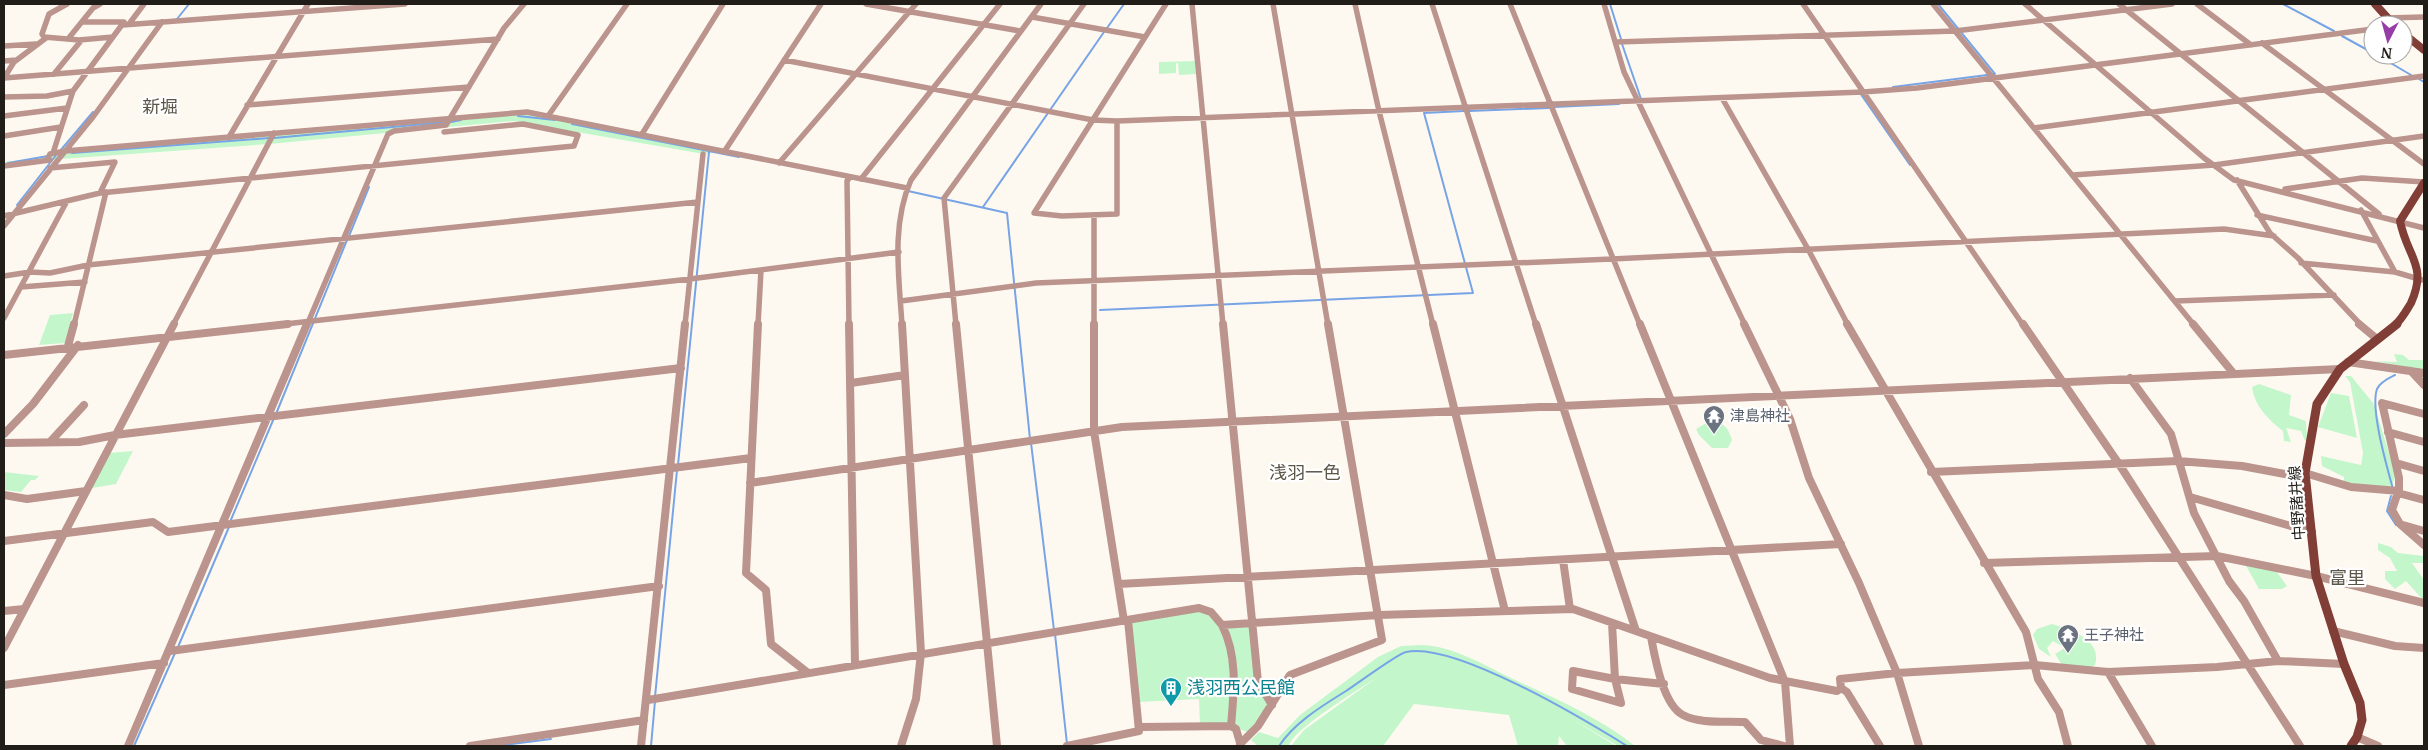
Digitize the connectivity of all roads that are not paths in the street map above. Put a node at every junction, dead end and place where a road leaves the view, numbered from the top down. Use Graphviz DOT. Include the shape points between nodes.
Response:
graph roads {
  1 [pos="67,4"];
  2 [pos="100,4"];
  3 [pos="144,4"];
  4 [pos="308,4"];
  5 [pos="405,4"];
  6 [pos="524,4"];
  7 [pos="627,4"];
  8 [pos="723,4"];
  9 [pos="821,4"];
  10 [pos="866,4"];
  11 [pos="916,4"];
  12 [pos="1000,4"];
  13 [pos="1041,4"];
  14 [pos="1084,4"];
  15 [pos="1166,4"];
  16 [pos="1192,4"];
  17 [pos="1273,4"];
  18 [pos="1355,4"];
  19 [pos="1432,4"];
  20 [pos="1510,4"];
  21 [pos="1604,4"];
  22 [pos="1802,4"];
  23 [pos="1933,4"];
  24 [pos="2025,4"];
  25 [pos="2119,4"];
  26 [pos="2172,4"];
  27 [pos="2197,4"];
  28 [pos="2376,4"];
  29 [pos="2127,10"];
  30 [pos="304,11"];
  31 [pos="909,12"];
  32 [pos="2384,15"];
  33 [pos="1032,17"];
  34 [pos="2043,20"];
  35 [pos="83,22"];
  36 [pos="162,22"];
  37 [pos="1070,23"];
  38 [pos="126,24"];
  39 [pos="983,25"];
  40 [pos="1955,30"];
  41 [pos="2363,30"];
  42 [pos="1020,31"];
  43 [pos="1824,36"];
  44 [pos="113,37"];
  45 [pos="1145,37"];
  46 [pos="46,38"];
  47 [pos="68,39"];
  48 [pos="498,39"];
  49 [pos="79,40"];
  50 [pos="2413,41"];
  51 [pos="1616,42"];
  52 [pos="2262,43"];
  53 [pos="37,44"];
  54 [pos="2251,45"];
  55 [pos="4,46"];
  56 [pos="2424,50"];
  57 [pos="2179,54"];
  58 [pos="277,55"];
  59 [pos="16,60"];
  60 [pos="784,60"];
  61 [pos="4,61"];
  62 [pos="2096,64"];
  63 [pos="129,68"];
  64 [pos="88,71"];
  65 [pos="54,74"];
  66 [pos="856,74"];
  67 [pos="2424,76"];
  68 [pos="1992,78"];
  69 [pos="469,87"];
  70 [pos="932,89"];
  71 [pos="2324,89"];
  72 [pos="73,91"];
  73 [pos="1863,92"];
  74 [pos="972,96"];
  75 [pos="4,97"];
  76 [pos="1722,98"];
  77 [pos="2237,100"];
  78 [pos="1637,101"];
  79 [pos="1012,104"];
  80 [pos="248,105"];
  81 [pos="1551,105"];
  82 [pos="68,108"];
  83 [pos="1465,108"];
  84 [pos="1379,111"];
  85 [pos="2151,112"];
  86 [pos="1292,115"];
  87 [pos="4,116"];
  88 [pos="548,116"];
  89 [pos="1204,118"];
  90 [pos="1092,120"];
  91 [pos="1117,121"];
  92 [pos="447,123"];
  93 [pos="61,127"];
  94 [pos="403,128"];
  95 [pos="2034,128"];
  96 [pos="274,133"];
  97 [pos="642,134"];
  98 [pos="4,136"];
  99 [pos="2424,136"];
  100 [pos="229,137"];
  101 [pos="2391,140"];
  102 [pos="724,152"];
  103 [pos="2301,152"];
  104 [pos="702,154"];
  105 [pos="62,155"];
  106 [pos="50,156"];
  107 [pos="779,163"];
  108 [pos="2424,164"];
  109 [pos="4,166"];
  110 [pos="375,166"];
  111 [pos="2214,166"];
  112 [pos="52,168"];
  113 [pos="2073,175"];
  114 [pos="850,177"];
  115 [pos="250,178"];
  116 [pos="861,179"];
  117 [pos="2237,180"];
  118 [pos="2337,181"];
  119 [pos="2424,183"];
  120 [pos="908,188"];
  121 [pos="2282,190"];
  122 [pos="103,193"];
  123 [pos="67,201"];
  124 [pos="698,202"];
  125 [pos="2361,210"];
  126 [pos="9,214"];
  127 [pos="1094,215"];
  128 [pos="2257,216"];
  129 [pos="2382,216"];
  130 [pos="2400,221"];
  131 [pos="4,222"];
  132 [pos="4,226"];
  133 [pos="2424,228"];
  134 [pos="2121,234"];
  135 [pos="2274,236"];
  136 [pos="344,238"];
  137 [pos="2377,241"];
  138 [pos="1967,242"];
  139 [pos="1808,249"];
  140 [pos="211,252"];
  141 [pos="899,252"];
  142 [pos="1710,253"];
  143 [pos="848,258"];
  144 [pos="1612,259"];
  145 [pos="1515,263"];
  146 [pos="2301,263"];
  147 [pos="90,264"];
  148 [pos="1418,266"];
  149 [pos="761,270"];
  150 [pos="1319,271"];
  151 [pos="30,272"];
  152 [pos="2395,272"];
  153 [pos="1220,275"];
  154 [pos="4,276"];
  155 [pos="690,279"];
  156 [pos="2422,280"];
  157 [pos="1095,281"];
  158 [pos="85,282"];
  159 [pos="21,287"];
  160 [pos="953,294"];
  161 [pos="2334,295"];
  162 [pos="901,301"];
  163 [pos="2176,301"];
  164 [pos="4,318"];
  165 [pos="309,321"];
  166 [pos="167,337"];
  167 [pos="2376,340"];
  168 [pos="78,345"];
  169 [pos="68,346"];
  170 [pos="4,355"];
  171 [pos="2348,362"];
  172 [pos="681,368"];
  173 [pos="2340,369"];
  174 [pos="2410,371"];
  175 [pos="2424,373"];
  176 [pos="2234,374"];
  177 [pos="905,375"];
  178 [pos="2130,378"];
  179 [pos="2062,381"];
  180 [pos="851,382"];
  181 [pos="2424,384"];
  182 [pos="1886,390"];
  183 [pos="1779,396"];
  184 [pos="1671,400"];
  185 [pos="84,405"];
  186 [pos="1562,405"];
  187 [pos="1454,411"];
  188 [pos="2424,414"];
  189 [pos="1344,416"];
  190 [pos="269,417"];
  191 [pos="1233,422"];
  192 [pos="1094,431"];
  193 [pos="2388,432"];
  194 [pos="4,434"];
  195 [pos="115,435"];
  196 [pos="50,442"];
  197 [pos="2424,442"];
  198 [pos="4,443"];
  199 [pos="968,450"];
  200 [pos="751,458"];
  201 [pos="910,458"];
  202 [pos="2178,461"];
  203 [pos="2396,463"];
  204 [pos="2119,464"];
  205 [pos="852,467"];
  206 [pos="671,469"];
  207 [pos="2424,471"];
  208 [pos="1932,472"];
  209 [pos="2306,476"];
  210 [pos="750,483"];
  211 [pos="86,491"];
  212 [pos="2398,492"];
  213 [pos="4,495"];
  214 [pos="2190,497"];
  215 [pos="2424,500"];
  216 [pos="2400,524"];
  217 [pos="222,526"];
  218 [pos="2424,531"];
  219 [pos="2312,532"];
  220 [pos="64,534"];
  221 [pos="4,541"];
  222 [pos="1840,544"];
  223 [pos="2424,545"];
  224 [pos="1731,550"];
  225 [pos="2217,556"];
  226 [pos="1612,557"];
  227 [pos="2178,557"];
  228 [pos="1563,560"];
  229 [pos="1984,563"];
  230 [pos="1492,564"];
  231 [pos="1371,570"];
  232 [pos="2316,576"];
  233 [pos="1249,577"];
  234 [pos="1119,584"];
  235 [pos="659,586"];
  236 [pos="2424,603"];
  237 [pos="24,608"];
  238 [pos="1570,609"];
  239 [pos="4,611"];
  240 [pos="1505,611"];
  241 [pos="1379,615"];
  242 [pos="1126,620"];
  243 [pos="1254,623"];
  244 [pos="1612,623"];
  245 [pos="1222,625"];
  246 [pos="1636,631"];
  247 [pos="2333,631"];
  248 [pos="1651,637"];
  249 [pos="988,643"];
  250 [pos="4,648"];
  251 [pos="2424,648"];
  252 [pos="170,652"];
  253 [pos="921,653"];
  254 [pos="2278,661"];
  255 [pos="164,663"];
  256 [pos="2344,664"];
  257 [pos="855,665"];
  258 [pos="2034,665"];
  259 [pos="2248,665"];
  260 [pos="2108,672"];
  261 [pos="808,673"];
  262 [pos="1897,673"];
  263 [pos="1615,679"];
  264 [pos="1785,682"];
  265 [pos="1664,684"];
  266 [pos="4,685"];
  267 [pos="1841,688"];
  268 [pos="648,700"];
  269 [pos="1272,705"];
  270 [pos="644,720"];
  271 [pos="1231,726"];
  272 [pos="1140,727"];
  273 [pos="2357,737"];
  274 [pos="1240,745"];
  275 [pos="128,746"];
  276 [pos="470,746"];
  277 [pos="641,746"];
  278 [pos="901,746"];
  279 [pos="997,746"];
  280 [pos="1067,746"];
  281 [pos="1784,746"];
  282 [pos="1790,746"];
  283 [pos="1880,746"];
  284 [pos="1919,746"];
  285 [pos="2068,746"];
  286 [pos="2152,746"];
  287 [pos="2300,746"];
  288 [pos="2351,746"];
  289 [pos="2378,746"];
  1 -- 46 [label="street" via="49,14 42,34"];
  2 -- 35 [label="street"];
  3 -- 38 [label="street"];
  4 -- 30 [label="street"];
  5 -- 30 [label="street"];
  6 -- 48 [label="street"];
  7 -- 88 [label="street"];
  8 -- 97 [label="street"];
  9 -- 60 [label="street"];
  10 -- 31 [label="street"];
  11 -- 31 [label="street"];
  12 -- 39 [label="street"];
  13 -- 33 [label="street"];
  14 -- 37 [label="street"];
  15 -- 45 [label="street"];
  16 -- 89 [label="street"];
  17 -- 86 [label="street"];
  18 -- 84 [label="street"];
  19 -- 83 [label="street"];
  20 -- 81 [label="street"];
  21 -- 51 [label="street"];
  22 -- 43 [label="street"];
  23 -- 40 [label="street"];
  24 -- 34 [label="street"];
  25 -- 29 [label="street"];
  26 -- 29 [label="street"];
  27 -- 54 [label="street"];
  28 -- 32 [label="main road"];
  29 -- 34 [label="street"];
  29 -- 57 [label="street"];
  30 -- 36 [label="street"];
  30 -- 58 [label="street"];
  31 -- 39 [label="street"];
  31 -- 66 [label="street"];
  33 -- 37 [label="street"];
  33 -- 42 [label="street"];
  34 -- 40 [label="street"];
  34 -- 62 [label="street"];
  35 -- 38 [label="street"];
  35 -- 47 [label="street"];
  36 -- 38 [label="street"];
  36 -- 63 [label="street"];
  37 -- 45 [label="street"];
  37 -- 79 [label="street"];
  38 -- 44 [label="street"];
  39 -- 42 [label="street"];
  39 -- 70 [label="street"];
  40 -- 43 [label="street"];
  40 -- 68 [label="street"];
  41 -- 52 [label="street"];
  42 -- 74 [label="street"];
  43 -- 51 [label="street"];
  43 -- 73 [label="street"];
  44 -- 49 [label="street"];
  44 -- 64 [label="street"];
  45 -- 90 [label="street"];
  46 -- 47 [label="street"];
  46 -- 53 [label="street"];
  47 -- 49 [label="street"];
  48 -- 58 [label="street"];
  48 -- 69 [label="street"];
  49 -- 65 [label="street"];
  50 -- 56 [label="main road"];
  51 -- 78 [label="street" via="1624,72"];
  52 -- 54 [label="street"];
  52 -- 71 [label="street"];
  53 -- 55 [label="street"];
  53 -- 59 [label="street"];
  54 -- 57 [label="street"];
  57 -- 62 [label="street"];
  57 -- 77 [label="street"];
  58 -- 63 [label="street"];
  58 -- 80 [label="street"];
  59 -- 61 [label="street"];
  59 -- 65 [label="street" via="4,78"];
  60 -- 66 [label="street"];
  60 -- 102 [label="street"];
  62 -- 68 [label="street"];
  62 -- 85 [label="street"];
  63 -- 64 [label="street"];
  63 -- 105 [label="street"];
  64 -- 65 [label="street"];
  64 -- 72 [label="street"];
  66 -- 70 [label="street"];
  66 -- 107 [label="street"];
  67 -- 71 [label="street"];
  68 -- 73 [label="street"];
  68 -- 95 [label="street"];
  69 -- 80 [label="street"];
  69 -- 92 [label="street"];
  70 -- 74 [label="street"];
  70 -- 116 [label="street"];
  71 -- 77 [label="street"];
  71 -- 101 [label="street"];
  72 -- 75 [label="street" via="47,96"];
  72 -- 82 [label="street"];
  73 -- 76 [label="street"];
  73 -- 138 [label="street"];
  74 -- 79 [label="street"];
  74 -- 120 [label="street"];
  76 -- 78 [label="street"];
  76 -- 139 [label="street"];
  77 -- 85 [label="street"];
  77 -- 103 [label="street"];
  78 -- 81 [label="street"];
  78 -- 142 [label="street"];
  79 -- 90 [label="street"];
  79 -- 160 [label="street" via="944,198"];
  80 -- 100 [label="street"];
  81 -- 83 [label="street"];
  81 -- 144 [label="street"];
  82 -- 87 [label="street"];
  82 -- 93 [label="street"];
  83 -- 84 [label="street"];
  83 -- 145 [label="street"];
  84 -- 86 [label="street"];
  84 -- 148 [label="street"];
  85 -- 95 [label="street"];
  85 -- 111 [label="street"];
  86 -- 89 [label="street"];
  86 -- 150 [label="street"];
  88 -- 92 [label="street" via="513,112"];
  88 -- 97 [label="street"];
  89 -- 91 [label="street"];
  89 -- 153 [label="street"];
  90 -- 91 [label="street"];
  90 -- 127 [label="street" via="1034,213"];
  91 -- 127 [label="street" via="1117,214"];
  92 -- 94 [label="street"];
  92 -- 110 [label="street" via="523,124 578,135 574,146"];
  93 -- 98 [label="street"];
  93 -- 106 [label="street"];
  94 -- 96 [label="street"];
  94 -- 110 [label="street" via="388,134"];
  95 -- 113 [label="street"];
  96 -- 100 [label="street"];
  96 -- 115 [label="street"];
  97 -- 102 [label="street"];
  99 -- 101 [label="street"];
  100 -- 105 [label="street"];
  101 -- 103 [label="street"];
  101 -- 108 [label="street"];
  102 -- 107 [label="street"];
  103 -- 111 [label="street"];
  103 -- 118 [label="street"];
  104 -- 124 [label="street"];
  105 -- 106 [label="street"];
  105 -- 106 [label="street"];
  105 -- 112 [label="street"];
  106 -- 109 [label="street"];
  107 -- 114 [label="street"];
  110 -- 115 [label="street"];
  110 -- 136 [label="street"];
  111 -- 113 [label="street"];
  111 -- 117 [label="street"];
  112 -- 122 [label="street" via="115,162"];
  112 -- 126 [label="street"];
  113 -- 134 [label="street"];
  114 -- 116 [label="street"];
  114 -- 143 [label="street" via="847,181"];
  115 -- 122 [label="street"];
  115 -- 140 [label="street"];
  116 -- 120 [label="street"];
  117 -- 121 [label="street"];
  117 -- 128 [label="street"];
  118 -- 119 [label="street" via="2362,178"];
  118 -- 121 [label="street"];
  118 -- 129 [label="street"];
  119 -- 130 [label="main road"];
  120 -- 141 [label="street" via="898,221"];
  121 -- 125 [label="street"];
  122 -- 123 [label="street"];
  122 -- 147 [label="street"];
  123 -- 126 [label="street"];
  123 -- 151 [label="street"];
  124 -- 136 [label="street"];
  124 -- 155 [label="street"];
  125 -- 129 [label="street"];
  125 -- 137 [label="street"];
  126 -- 131 [label="street"];
  126 -- 132 [label="street"];
  127 -- 157 [label="street"];
  128 -- 135 [label="street"];
  128 -- 137 [label="street"];
  129 -- 130 [label="street"];
  130 -- 133 [label="street"];
  130 -- 156 [label="main road" via="2402,232 2422,272"];
  134 -- 135 [label="street" via="2224,229"];
  134 -- 138 [label="street"];
  134 -- 163 [label="street"];
  135 -- 146 [label="street"];
  136 -- 140 [label="street"];
  136 -- 165 [label="street"];
  137 -- 152 [label="street"];
  138 -- 139 [label="street"];
  138 -- 179 [label="street"];
  139 -- 142 [label="street"];
  139 -- 182 [label="street"];
  140 -- 147 [label="street"];
  140 -- 166 [label="street"];
  141 -- 143 [label="street"];
  141 -- 162 [label="street"];
  142 -- 144 [label="street"];
  142 -- 183 [label="street"];
  143 -- 149 [label="street"];
  143 -- 180 [label="street"];
  144 -- 145 [label="street"];
  144 -- 184 [label="street"];
  145 -- 148 [label="street"];
  145 -- 186 [label="street"];
  146 -- 152 [label="street"];
  146 -- 161 [label="street"];
  147 -- 151 [label="street" via="50,273"];
  147 -- 158 [label="street"];
  148 -- 150 [label="street"];
  148 -- 187 [label="street"];
  149 -- 155 [label="street"];
  149 -- 200 [label="street"];
  150 -- 153 [label="street"];
  150 -- 189 [label="street"];
  151 -- 154 [label="street"];
  151 -- 159 [label="street"];
  152 -- 156 [label="street"];
  153 -- 157 [label="street"];
  153 -- 191 [label="street"];
  155 -- 165 [label="street"];
  155 -- 172 [label="street"];
  156 -- 167 [label="main road, 中野諸井線" via="2410,310"];
  157 -- 160 [label="street" via="1036,283"];
  157 -- 192 [label="street"];
  158 -- 159 [label="street"];
  158 -- 169 [label="street"];
  159 -- 164 [label="street"];
  160 -- 162 [label="street"];
  160 -- 199 [label="street"];
  161 -- 163 [label="street"];
  161 -- 167 [label="street"];
  162 -- 177 [label="street"];
  163 -- 176 [label="street"];
  165 -- 166 [label="street"];
  165 -- 190 [label="street"];
  166 -- 168 [label="street"];
  166 -- 195 [label="street"];
  167 -- 171 [label="main road, 中野諸井線"];
  168 -- 169 [label="street"];
  168 -- 194 [label="street" via="33,404"];
  169 -- 170 [label="street"];
  171 -- 173 [label="main road, 中野諸井線"];
  171 -- 174 [label="street"];
  172 -- 190 [label="street"];
  172 -- 206 [label="street"];
  173 -- 176 [label="street"];
  173 -- 209 [label="main road, 中野諸井線" via="2318,404"];
  174 -- 175 [label="street"];
  174 -- 181 [label="street"];
  176 -- 178 [label="street"];
  177 -- 180 [label="street"];
  177 -- 201 [label="street"];
  178 -- 179 [label="street"];
  178 -- 202 [label="street" via="2171,434"];
  179 -- 182 [label="street"];
  179 -- 204 [label="street"];
  180 -- 205 [label="street"];
  182 -- 183 [label="street"];
  182 -- 208 [label="street"];
  183 -- 184 [label="street"];
  183 -- 222 [label="street" via="1793,426 1809,478"];
  184 -- 186 [label="street"];
  184 -- 224 [label="street"];
  185 -- 196 [label="street"];
  186 -- 187 [label="street"];
  186 -- 226 [label="street"];
  187 -- 189 [label="street"];
  187 -- 230 [label="street"];
  188 -- 193 [label="street" via="2382,403"];
  189 -- 191 [label="street"];
  189 -- 231 [label="street"];
  190 -- 195 [label="street"];
  190 -- 217 [label="street"];
  191 -- 192 [label="street"];
  191 -- 233 [label="street"];
  192 -- 199 [label="street"];
  192 -- 234 [label="street"];
  193 -- 197 [label="street"];
  193 -- 203 [label="street"];
  195 -- 196 [label="street" via="79,442"];
  195 -- 211 [label="street"];
  196 -- 198 [label="street"];
  199 -- 201 [label="street"];
  199 -- 249 [label="street"];
  200 -- 206 [label="street"];
  200 -- 210 [label="street"];
  201 -- 205 [label="street"];
  201 -- 253 [label="street"];
  202 -- 204 [label="street"];
  202 -- 209 [label="street"];
  202 -- 214 [label="street"];
  203 -- 207 [label="street"];
  203 -- 212 [label="street"];
  204 -- 208 [label="street"];
  204 -- 227 [label="street"];
  205 -- 210 [label="street"];
  205 -- 257 [label="street"];
  206 -- 217 [label="street"];
  206 -- 235 [label="street"];
  208 -- 229 [label="street"];
  209 -- 212 [label="street" via="2351,487"];
  209 -- 219 [label="main road, 中野諸井線"];
  210 -- 261 [label="street" via="746,573 766,590 771,644"];
  211 -- 213 [label="street" via="27,499"];
  211 -- 220 [label="street"];
  212 -- 215 [label="street"];
  212 -- 216 [label="street" via="2392,510"];
  214 -- 219 [label="street"];
  214 -- 225 [label="street" via="2194,513"];
  216 -- 218 [label="street"];
  216 -- 223 [label="street"];
  217 -- 220 [label="street" via="168,532 152,522"];
  217 -- 252 [label="street"];
  219 -- 232 [label="main road, 中野諸井線"];
  220 -- 221 [label="street"];
  220 -- 237 [label="street"];
  222 -- 224 [label="street"];
  222 -- 262 [label="street"];
  224 -- 226 [label="street"];
  224 -- 264 [label="street"];
  225 -- 227 [label="street"];
  225 -- 232 [label="street"];
  225 -- 254 [label="street"];
  226 -- 228 [label="street"];
  226 -- 246 [label="street"];
  227 -- 229 [label="street"];
  227 -- 259 [label="street"];
  228 -- 230 [label="street"];
  228 -- 238 [label="street"];
  229 -- 258 [label="street" via="2026,632"];
  230 -- 231 [label="street"];
  230 -- 240 [label="street"];
  231 -- 233 [label="street"];
  231 -- 241 [label="street"];
  232 -- 236 [label="street"];
  232 -- 247 [label="main road, 中野諸井線"];
  233 -- 234 [label="street"];
  233 -- 243 [label="street"];
  234 -- 242 [label="street"];
  235 -- 252 [label="street"];
  235 -- 268 [label="street"];
  237 -- 239 [label="street"];
  237 -- 250 [label="street"];
  238 -- 240 [label="street"];
  238 -- 244 [label="street"];
  240 -- 241 [label="street"];
  241 -- 243 [label="street"];
  241 -- 269 [label="street" via="1382,640 1290,675"];
  242 -- 245 [label="street" via="1199,608 1211,612"];
  242 -- 249 [label="street"];
  242 -- 272 [label="street"];
  243 -- 245 [label="street"];
  243 -- 269 [label="street" via="1258,682"];
  244 -- 246 [label="street"];
  244 -- 263 [label="street"];
  245 -- 271 [label="street" via="1231,651 1234,694"];
  246 -- 248 [label="street"];
  247 -- 251 [label="street" via="2395,646"];
  247 -- 256 [label="main road, 中野諸井線"];
  248 -- 264 [label="street"];
  248 -- 265 [label="street"];
  249 -- 253 [label="street"];
  249 -- 279 [label="street"];
  252 -- 255 [label="street"];
  253 -- 257 [label="street"];
  253 -- 278 [label="street" via="916,699"];
  254 -- 256 [label="street"];
  254 -- 259 [label="street"];
  255 -- 266 [label="street"];
  255 -- 275 [label="street"];
  256 -- 273 [label="main road, 中野諸井線" via="2360,703 2362,720"];
  257 -- 261 [label="street"];
  258 -- 260 [label="street"];
  258 -- 262 [label="street"];
  258 -- 285 [label="street" via="2038,679 2059,712"];
  259 -- 260 [label="street"];
  259 -- 287 [label="street"];
  260 -- 286 [label="street"];
  261 -- 268 [label="street"];
  262 -- 267 [label="street" via="1840,678"];
  262 -- 284 [label="street"];
  263 -- 263 [label="street" via="1573,671 1572,689 1621,703"];
  263 -- 265 [label="street"];
  264 -- 267 [label="street" via="1837,691"];
  264 -- 282 [label="street"];
  265 -- 281 [label="street" via="1675,711 1684,716 1745,722 1761,740"];
  267 -- 283 [label="street" via="1847,692"];
  268 -- 270 [label="street"];
  269 -- 274 [label="street"];
  270 -- 276 [label="street"];
  270 -- 277 [label="street"];
  271 -- 272 [label="street"];
  271 -- 274 [label="street" via="1236,728"];
  272 -- 280 [label="street" via="1139,731"];
  273 -- 288 [label="main road, 中野諸井線"];
  273 -- 289 [label="street"];
}
